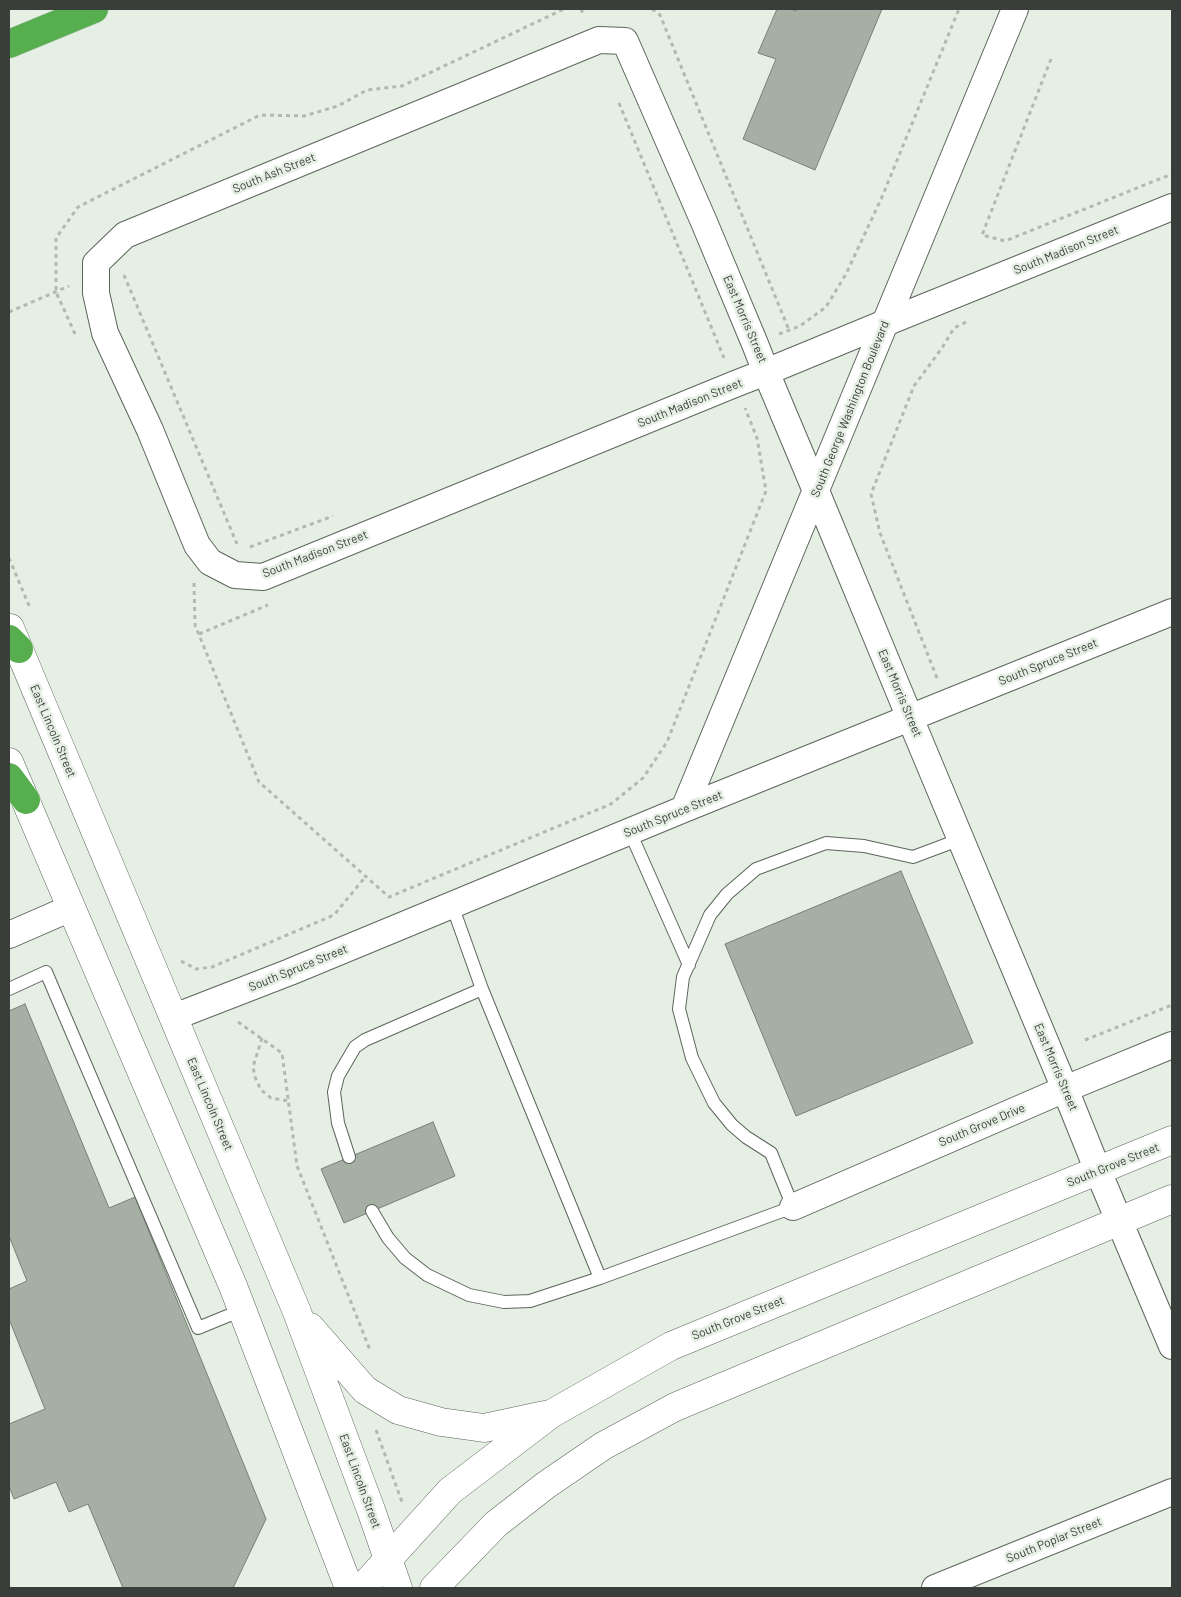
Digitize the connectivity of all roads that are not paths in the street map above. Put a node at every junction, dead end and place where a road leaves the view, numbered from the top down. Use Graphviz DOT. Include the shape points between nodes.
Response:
graph roads {
  1 [pos="94,9"];
  2 [pos="1015,9"];
  3 [pos="625,41"];
  4 [pos="9,44"];
  5 [pos="1172,207"];
  6 [pos="885,323"];
  7 [pos="766,372"];
  8 [pos="816,491"];
  9 [pos="237,563"];
  10 [pos="1172,612"];
  11 [pos="12,638"];
  12 [pos="910,718"];
  13 [pos="9,762"];
  14 [pos="9,776"];
  15 [pos="26,800"];
  16 [pos="684,809"];
  17 [pos="630,832"];
  18 [pos="961,839"];
  19 [pos="452,905"];
  20 [pos="71,908"];
  21 [pos="9,935"];
  22 [pos="688,965"];
  23 [pos="482,988"];
  24 [pos="9,989"];
  25 [pos="174,1017"];
  26 [pos="1172,1046"];
  27 [pos="1065,1089"];
  28 [pos="1172,1140"];
  29 [pos="349,1157"];
  30 [pos="1098,1171"];
  31 [pos="1172,1199"];
  32 [pos="793,1206"];
  33 [pos="372,1211"];
  34 [pos="1119,1220"];
  35 [pos="600,1278"];
  36 [pos="242,1310"];
  37 [pos="298,1312"];
  38 [pos="1172,1346"];
  39 [pos="551,1414"];
  40 [pos="1172,1492"];
  41 [pos="388,1559"];
  42 [pos="349,1588"];
  43 [pos="362,1588"];
  44 [pos="398,1588"];
  45 [pos="434,1588"];
  46 [pos="935,1588"];
  1 -- 4 [label="highway"];
  2 -- 6 [label="street, South George Washington Boulevard"];
  3 -- 7 [label="street, East Morris Street"];
  3 -- 9 [label="street, South Ash Street" via="594,41 124,235 96,263 96,293 105,333 150,430 197,545 210,562"];
  5 -- 6 [label="street, South Madison Street"];
  6 -- 7 [label="street, South Madison Street"];
  6 -- 8 [label="street, South George Washington Boulevard"];
  7 -- 8 [label="street, East Morris Street"];
  7 -- 9 [label="street, South Madison Street" via="263,577"];
  8 -- 12 [label="street, East Morris Street"];
  8 -- 16 [label="street, South George Washington Boulevard"];
  10 -- 12 [label="street, South Spruce Street"];
  11 -- 25 [label="street, East Lincoln Street"];
  12 -- 16 [label="street, South Spruce Street"];
  12 -- 18 [label="street, East Morris Street"];
  13 -- 15 [label="street"];
  14 -- 15 [label="highway"];
  15 -- 20 [label="street"];
  16 -- 17 [label="street, South Spruce Street"];
  17 -- 19 [label="street, South Spruce Street"];
  17 -- 22 [label="lane"];
  18 -- 22 [label="lane" via="913,857 864,846 826,843 756,869 727,894 710,915"];
  18 -- 27 [label="street, East Morris Street"];
  19 -- 23 [label="lane"];
  19 -- 25 [label="street, South Spruce Street"];
  20 -- 21 [label="street"];
  20 -- 36 [label="street"];
  22 -- 32 [label="lane" via="679,1009 692,1058 714,1102 732,1125 771,1153"];
  23 -- 29 [label="lane" via="355,1047 338,1076 334,1092 338,1122"];
  23 -- 35 [label="lane"];
  24 -- 36 [label="lane" via="46,972 198,1328"];
  25 -- 37 [label="street, East Lincoln Street"];
  26 -- 27 [label="street, South Grove Drive"];
  27 -- 30 [label="street, East Morris Street"];
  27 -- 32 [label="street, South Grove Drive"];
  28 -- 30 [label="street, South Grove Street"];
  30 -- 34 [label="street, East Morris Street"];
  30 -- 39 [label="street, South Grove Street" via="671,1346"];
  31 -- 34 [label="street"];
  32 -- 35 [label="lane"];
  33 -- 35 [label="lane" via="405,1258 427,1275 469,1295 504,1302 530,1301"];
  34 -- 38 [label="street, East Morris Street"];
  34 -- 45 [label="street" via="675,1407 603,1446 546,1485 496,1524"];
  36 -- 42 [label="street"];
  37 -- 39 [label="street" via="365,1390 398,1410 441,1422 484,1428"];
  37 -- 41 [label="street, East Lincoln Street"];
  39 -- 41 [label="street, South Grove Street" via="450,1491"];
  40 -- 46 [label="street, South Poplar Street"];
  41 -- 43 [label="street, South Grove Street"];
  41 -- 44 [label="street, East Lincoln Street"];
}
